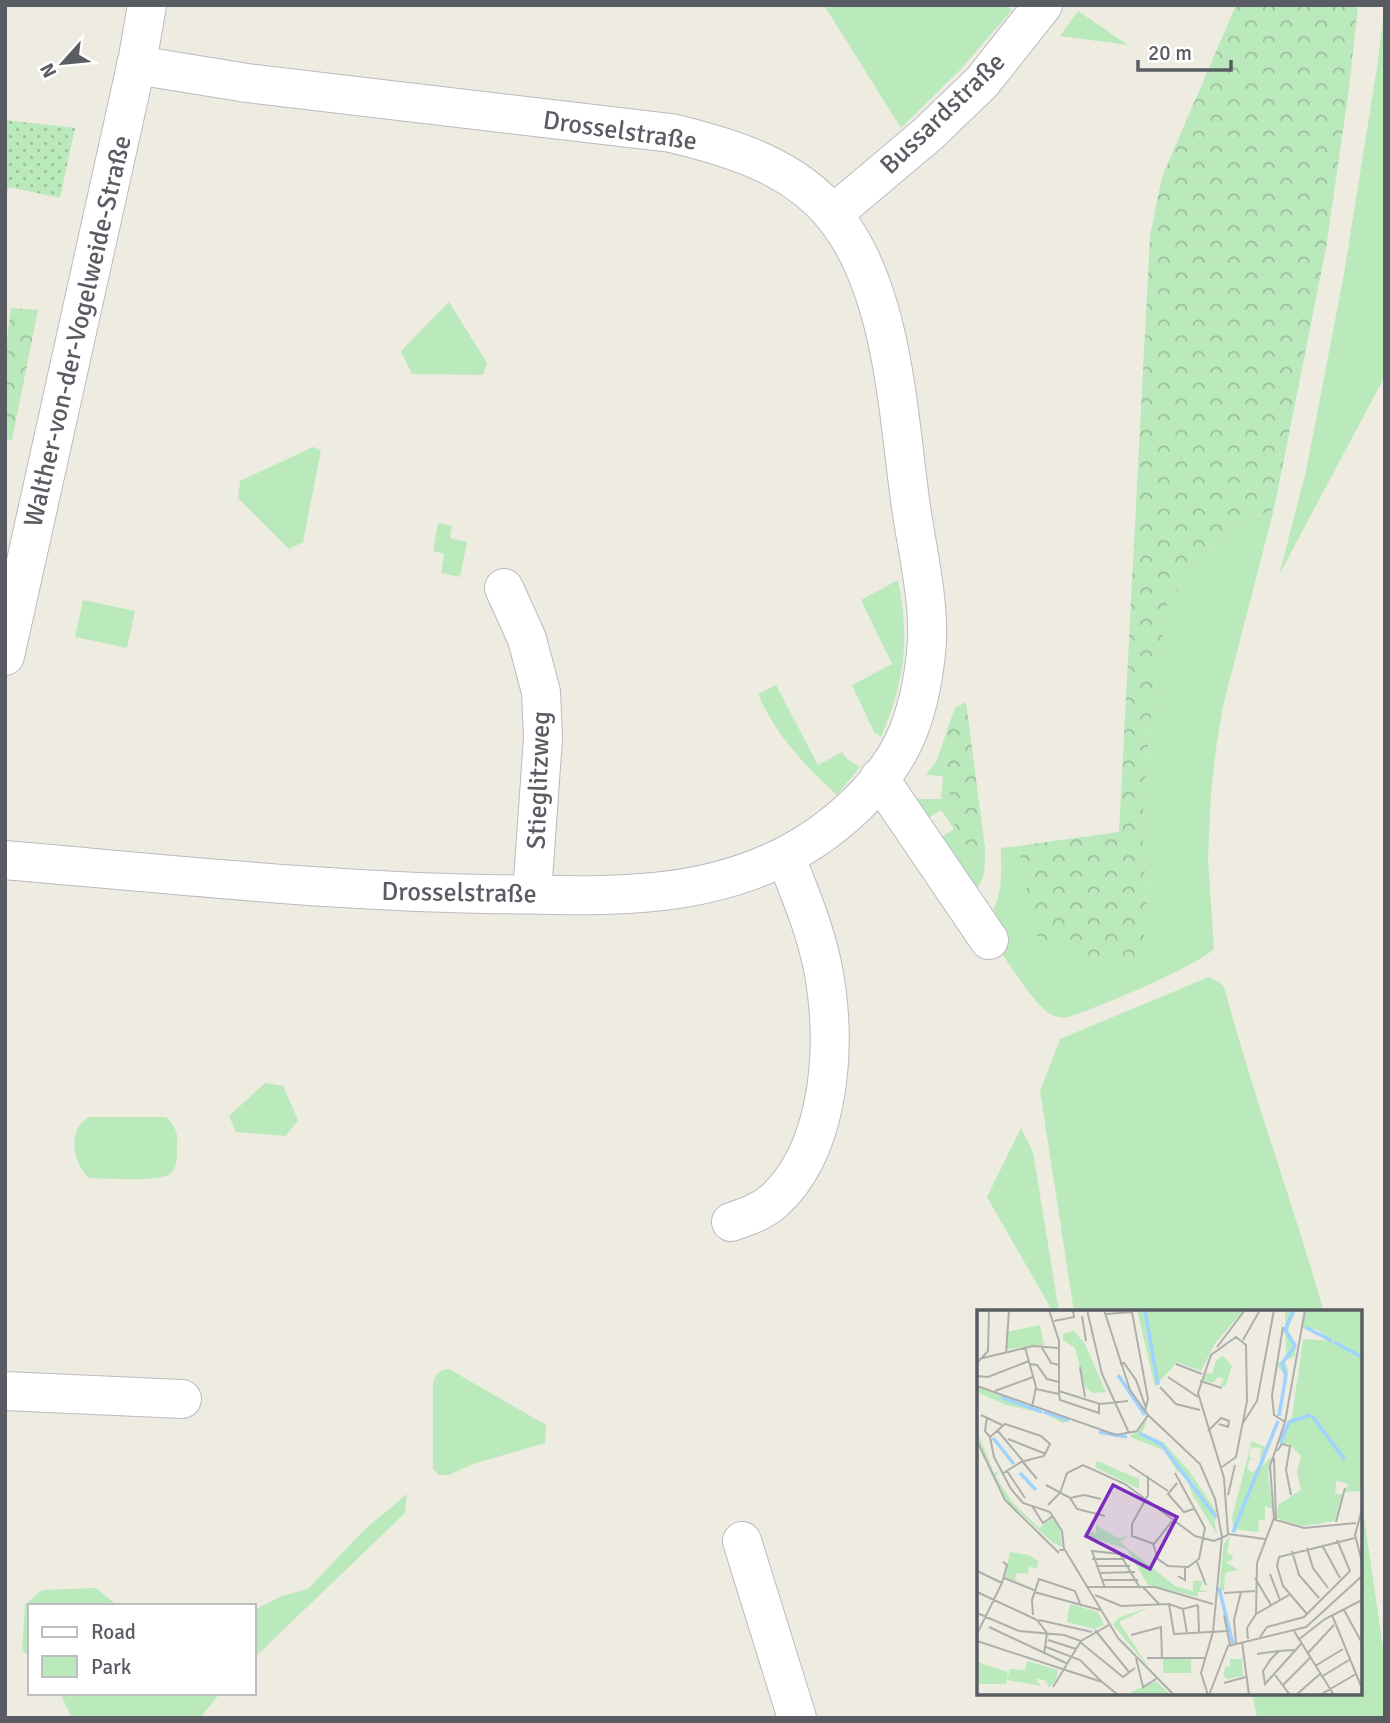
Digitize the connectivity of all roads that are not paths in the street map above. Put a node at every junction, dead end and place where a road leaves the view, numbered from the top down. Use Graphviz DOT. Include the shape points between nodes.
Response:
graph roads {
  1 [pos="147,5"];
  2 [pos="1043,5"];
  3 [pos="136,65"];
  4 [pos="833,214"];
  5 [pos="504,588"];
  6 [pos="5,656"];
  7 [pos="879,778"];
  8 [pos="785,856"];
  9 [pos="5,860"];
  10 [pos="532,894"];
  11 [pos="989,940"];
  12 [pos="731,1222"];
  13 [pos="5,1391"];
  14 [pos="182,1399"];
  15 [pos="742,1541"];
  16 [pos="797,1718"];
  1 -- 3 [label="street, Walther-von-der-Vogelweide-Straße"];
  2 -- 4 [label="street, Bussardstraße" via="982,82"];
  3 -- 4 [label="street, Drosselstraße" via="247,83 671,133 751,157 806,190"];
  3 -- 6 [label="street, Walther-von-der-Vogelweide-Straße"];
  4 -- 7 [label="street, Drosselstraße" via="861,262 884,321 927,637 924,671 907,735"];
  5 -- 10 [label="street, Stieglitzweg" via="527,639 541,692 543,738"];
  7 -- 8 [label="street, Drosselstraße" via="846,815"];
  7 -- 11 [label="street"];
  8 -- 10 [label="street, Drosselstraße" via="691,888 626,895"];
  8 -- 12 [label="street" via="814,934 827,992 826,1081 802,1164 774,1201"];
  9 -- 10 [label="street, Drosselstraße" via="302,886"];
  13 -- 14 [label="street"];
  15 -- 16 [label="street"];
}
